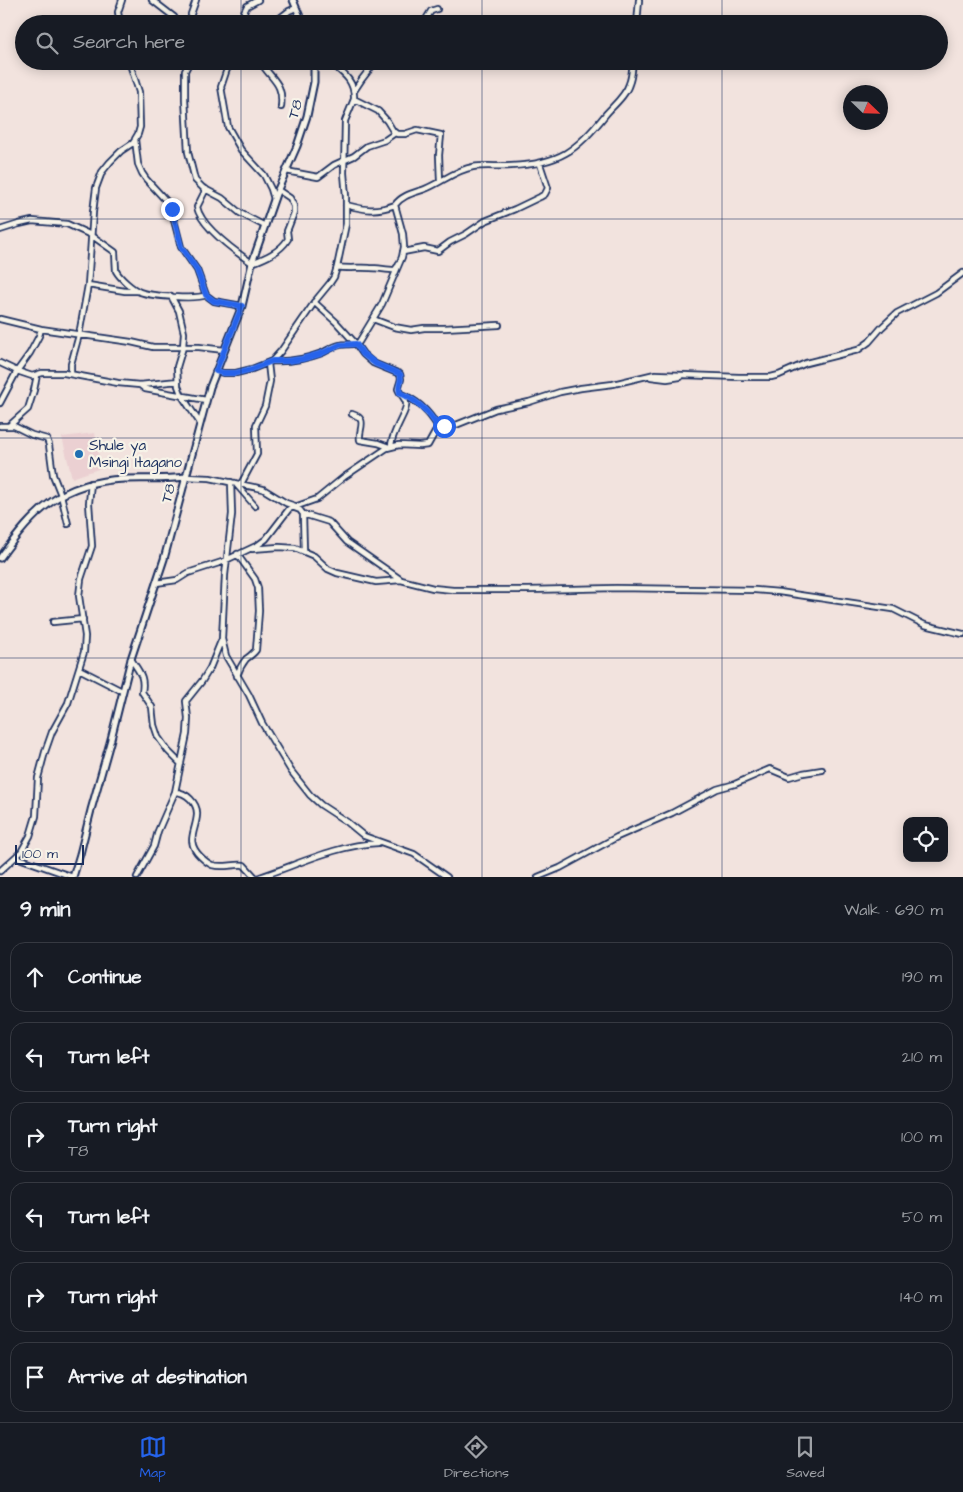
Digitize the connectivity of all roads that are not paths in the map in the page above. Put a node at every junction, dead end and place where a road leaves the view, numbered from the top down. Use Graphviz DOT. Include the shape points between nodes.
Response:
graph roads {
  1 [pos="122,0"];
  2 [pos="152,0"];
  3 [pos="196,0"];
  4 [pos="258,0"];
  5 [pos="293,0"];
  6 [pos="639,0"];
  7 [pos="296,8"];
  8 [pos="437,9"];
  9 [pos="118,15"];
  10 [pos="170,15"];
  11 [pos="191,15"];
  12 [pos="244,15"];
  13 [pos="284,15"];
  14 [pos="299,15"];
  15 [pos="430,15"];
  16 [pos="638,15"];
  17 [pos="132,70"];
  18 [pos="185,70"];
  19 [pos="226,70"];
  20 [pos="267,70"];
  21 [pos="314,70"];
  22 [pos="339,70"];
  23 [pos="369,70"];
  24 [pos="632,70"];
  25 [pos="354,92"];
  26 [pos="354,99"];
  27 [pos="280,107"];
  28 [pos="395,133"];
  29 [pos="136,139"];
  30 [pos="344,159"];
  31 [pos="540,164"];
  32 [pos="286,171"];
  33 [pos="440,181"];
  34 [pos="206,189"];
  35 [pos="278,190"];
  36 [pos="274,199"];
  37 [pos="346,205"];
  38 [pos="395,205"];
  39 [pos="265,226"];
  40 [pos="0,230"];
  41 [pos="91,235"];
  42 [pos="403,252"];
  43 [pos="252,263"];
  44 [pos="398,266"];
  45 [pos="337,267"];
  46 [pos="963,273"];
  47 [pos="88,285"];
  48 [pos="137,290"];
  49 [pos="206,295"];
  50 [pos="170,296"];
  51 [pos="314,302"];
  52 [pos="242,306"];
  53 [pos="373,319"];
  54 [pos="0,320"];
  55 [pos="499,325"];
  56 [pos="41,329"];
  57 [pos="79,335"];
  58 [pos="356,344"];
  59 [pos="184,347"];
  60 [pos="224,350"];
  61 [pos="270,362"];
  62 [pos="0,363"];
  63 [pos="17,371"];
  64 [pos="216,371"];
  65 [pos="70,374"];
  66 [pos="37,375"];
  67 [pos="178,381"];
  68 [pos="140,385"];
  69 [pos="400,393"];
  70 [pos="182,396"];
  71 [pos="206,400"];
  72 [pos="0,403"];
  73 [pos="352,414"];
  74 [pos="200,423"];
  75 [pos="0,426"];
  76 [pos="10,426"];
  77 [pos="438,427"];
  78 [pos="390,447"];
  79 [pos="185,477"];
  80 [pos="233,482"];
  81 [pos="91,483"];
  82 [pos="241,484"];
  83 [pos="61,495"];
  84 [pos="306,503"];
  85 [pos="255,506"];
  86 [pos="293,507"];
  87 [pos="302,513"];
  88 [pos="68,524"];
  89 [pos="248,550"];
  90 [pos="304,550"];
  91 [pos="237,554"];
  92 [pos="0,558"];
  93 [pos="228,559"];
  94 [pos="401,580"];
  95 [pos="156,583"];
  96 [pos="83,619"];
  97 [pos="53,622"];
  98 [pos="963,634"];
  99 [pos="222,639"];
  100 [pos="131,659"];
  101 [pos="79,669"];
  102 [pos="237,676"];
  103 [pos="122,691"];
  104 [pos="181,764"];
  105 [pos="822,770"];
  106 [pos="175,792"];
  107 [pos="383,843"];
  108 [pos="16,857"];
  109 [pos="0,871"];
  110 [pos="73,877"];
  111 [pos="137,877"];
  112 [pos="255,877"];
  113 [pos="260,877"];
  114 [pos="448,877"];
  115 [pos="538,877"];
  1 -- 9 [label="street"];
  2 -- 10 [label="street"];
  3 -- 11 [label="street"];
  4 -- 12 [label="street" via="247,6"];
  5 -- 7 [label="street"];
  6 -- 16 [label="street"];
  7 -- 13 [label="street"];
  7 -- 14 [label="street"];
  8 -- 15 [label="street"];
  17 -- 29 [label="street" via="140,102 140,127"];
  18 -- 34 [label="street" via="189,158 195,180"];
  19 -- 36 [label="street" via="221,87 228,127 242,150 264,175"];
  20 -- 27 [label="street" via="280,88"];
  21 -- 32 [label="street, T8" via="311,102"];
  22 -- 25 [label="street" via="351,82"];
  23 -- 25 [label="street"];
  24 -- 31 [label="street" via="629,86 591,133 570,152"];
  25 -- 26 [label="street"];
  26 -- 28 [label="street" via="378,111"];
  26 -- 30 [label="street" via="346,121"];
  28 -- 30 [label="street"];
  28 -- 33 [label="street" via="418,130 441,135"];
  29 -- 41 [label="street" via="110,162 99,179"];
  29 -- 49 [label="street" via="140,168 170,204 181,247 197,270"];
  30 -- 32 [label="street" via="318,177"];
  30 -- 37 [label="street"];
  31 -- 33 [label="street" via="472,167"];
  31 -- 42 [label="street" via="548,188 545,194 485,220 438,251 424,248"];
  32 -- 35 [label="street, T8"];
  33 -- 38 [label="street" via="405,196"];
  34 -- 39 [label="street"];
  34 -- 43 [label="street" via="197,207 200,214 227,245"];
  35 -- 36 [label="street, T8"];
  35 -- 43 [label="street" via="290,198 294,206 288,239 280,248"];
  36 -- 39 [label="street, T8"];
  37 -- 38 [label="street" via="374,210"];
  37 -- 45 [label="street" via="345,232"];
  38 -- 42 [label="street" via="403,234"];
  39 -- 43 [label="street, T8"];
  40 -- 41 [label="street" via="25,222 40,222 67,224"];
  41 -- 47 [label="street"];
  41 -- 48 [label="street" via="115,252 116,271"];
  42 -- 44 [label="street"];
  43 -- 52 [label="street, T8"];
  44 -- 45 [label="street" via="395,270"];
  44 -- 53 [label="street"];
  45 -- 51 [label="street" via="330,283"];
  46 -- 77 [label="street" via="936,293 897,313 858,350 806,363 779,375 646,376 560,392 496,409 460,424"];
  47 -- 48 [label="street"];
  47 -- 57 [label="street"];
  48 -- 50 [label="street"];
  49 -- 50 [label="street" via="197,298"];
  49 -- 52 [label="street" via="214,301"];
  50 -- 59 [label="street" via="182,319"];
  51 -- 58 [label="street"];
  51 -- 61 [label="street"];
  52 -- 60 [label="street, T8"];
  53 -- 55 [label="street" via="412,330"];
  53 -- 58 [label="street"];
  54 -- 56 [label="street"];
  56 -- 57 [label="street"];
  56 -- 63 [label="street"];
  57 -- 59 [label="street" via="153,347"];
  57 -- 65 [label="street"];
  58 -- 61 [label="street" via="340,345 302,359"];
  58 -- 69 [label="street" via="376,364 400,374"];
  59 -- 60 [label="street"];
  59 -- 67 [label="street" via="177,367"];
  60 -- 64 [label="street, T8"];
  61 -- 64 [label="street" via="236,373"];
  61 -- 82 [label="street" via="266,401 256,425 256,454"];
  62 -- 63 [label="street"];
  63 -- 66 [label="street"];
  63 -- 72 [label="street"];
  64 -- 71 [label="street, T8"];
  65 -- 66 [label="street"];
  65 -- 68 [label="street"];
  66 -- 76 [label="street" via="28,409"];
  67 -- 68 [label="street"];
  67 -- 70 [label="street"];
  68 -- 70 [label="street"];
  69 -- 77 [label="street" via="425,409"];
  69 -- 78 [label="street" via="407,407"];
  70 -- 71 [label="street"];
  70 -- 74 [label="street"];
  71 -- 74 [label="street, T8"];
  73 -- 78 [label="street" via="361,420 360,440"];
  74 -- 79 [label="street, T8"];
  75 -- 76 [label="street"];
  76 -- 83 [label="street" via="48,441 53,475"];
  77 -- 78 [label="street" via="425,446 404,444"];
  78 -- 84 [label="street" via="317,499"];
  79 -- 80 [label="street"];
  79 -- 81 [label="street"];
  79 -- 95 [label="street, T8"];
  80 -- 82 [label="street"];
  80 -- 85 [label="street"];
  80 -- 93 [label="street"];
  81 -- 83 [label="street"];
  81 -- 96 [label="street" via="92,546 79,596"];
  82 -- 86 [label="street" via="263,489"];
  83 -- 88 [label="street"];
  83 -- 92 [label="street" via="30,521"];
  84 -- 86 [label="street"];
  84 -- 87 [label="street"];
  86 -- 87 [label="street"];
  86 -- 89 [label="street" via="264,541"];
  87 -- 90 [label="street"];
  87 -- 94 [label="street" via="329,522 347,542"];
  89 -- 90 [label="street" via="287,547"];
  89 -- 91 [label="street"];
  90 -- 94 [label="street" via="334,572 376,582"];
  91 -- 93 [label="street"];
  91 -- 102 [label="street" via="257,584 259,611 255,653 245,660"];
  93 -- 95 [label="street" via="176,580"];
  93 -- 99 [label="street"];
  94 -- 98 [label="street" via="439,589 460,590 616,588 779,592 892,609 925,625"];
  95 -- 100 [label="street, T8"];
  96 -- 97 [label="street"];
  96 -- 101 [label="street" via="85,644"];
  99 -- 102 [label="street" via="226,656"];
  99 -- 104 [label="street" via="210,668 186,701 188,726"];
  100 -- 103 [label="street, T8"];
  100 -- 104 [label="street" via="142,676 143,695 152,707 158,737"];
  101 -- 103 [label="street"];
  101 -- 108 [label="street" via="68,703 45,752 38,778 32,830"];
  102 -- 107 [label="street" via="287,764 310,795 364,836"];
  103 -- 110 [label="street, T8"];
  104 -- 106 [label="street"];
  105 -- 115 [label="street" via="789,777 773,769 764,771 717,789"];
  106 -- 111 [label="street" via="154,846"];
  106 -- 112 [label="street" via="187,796 196,808 192,842 198,854 212,865 244,865"];
  107 -- 113 [label="street" via="339,849"];
  107 -- 114 [label="street" via="420,858"];
  108 -- 109 [label="street"];
  108 -- 110 [label="street"];
}
